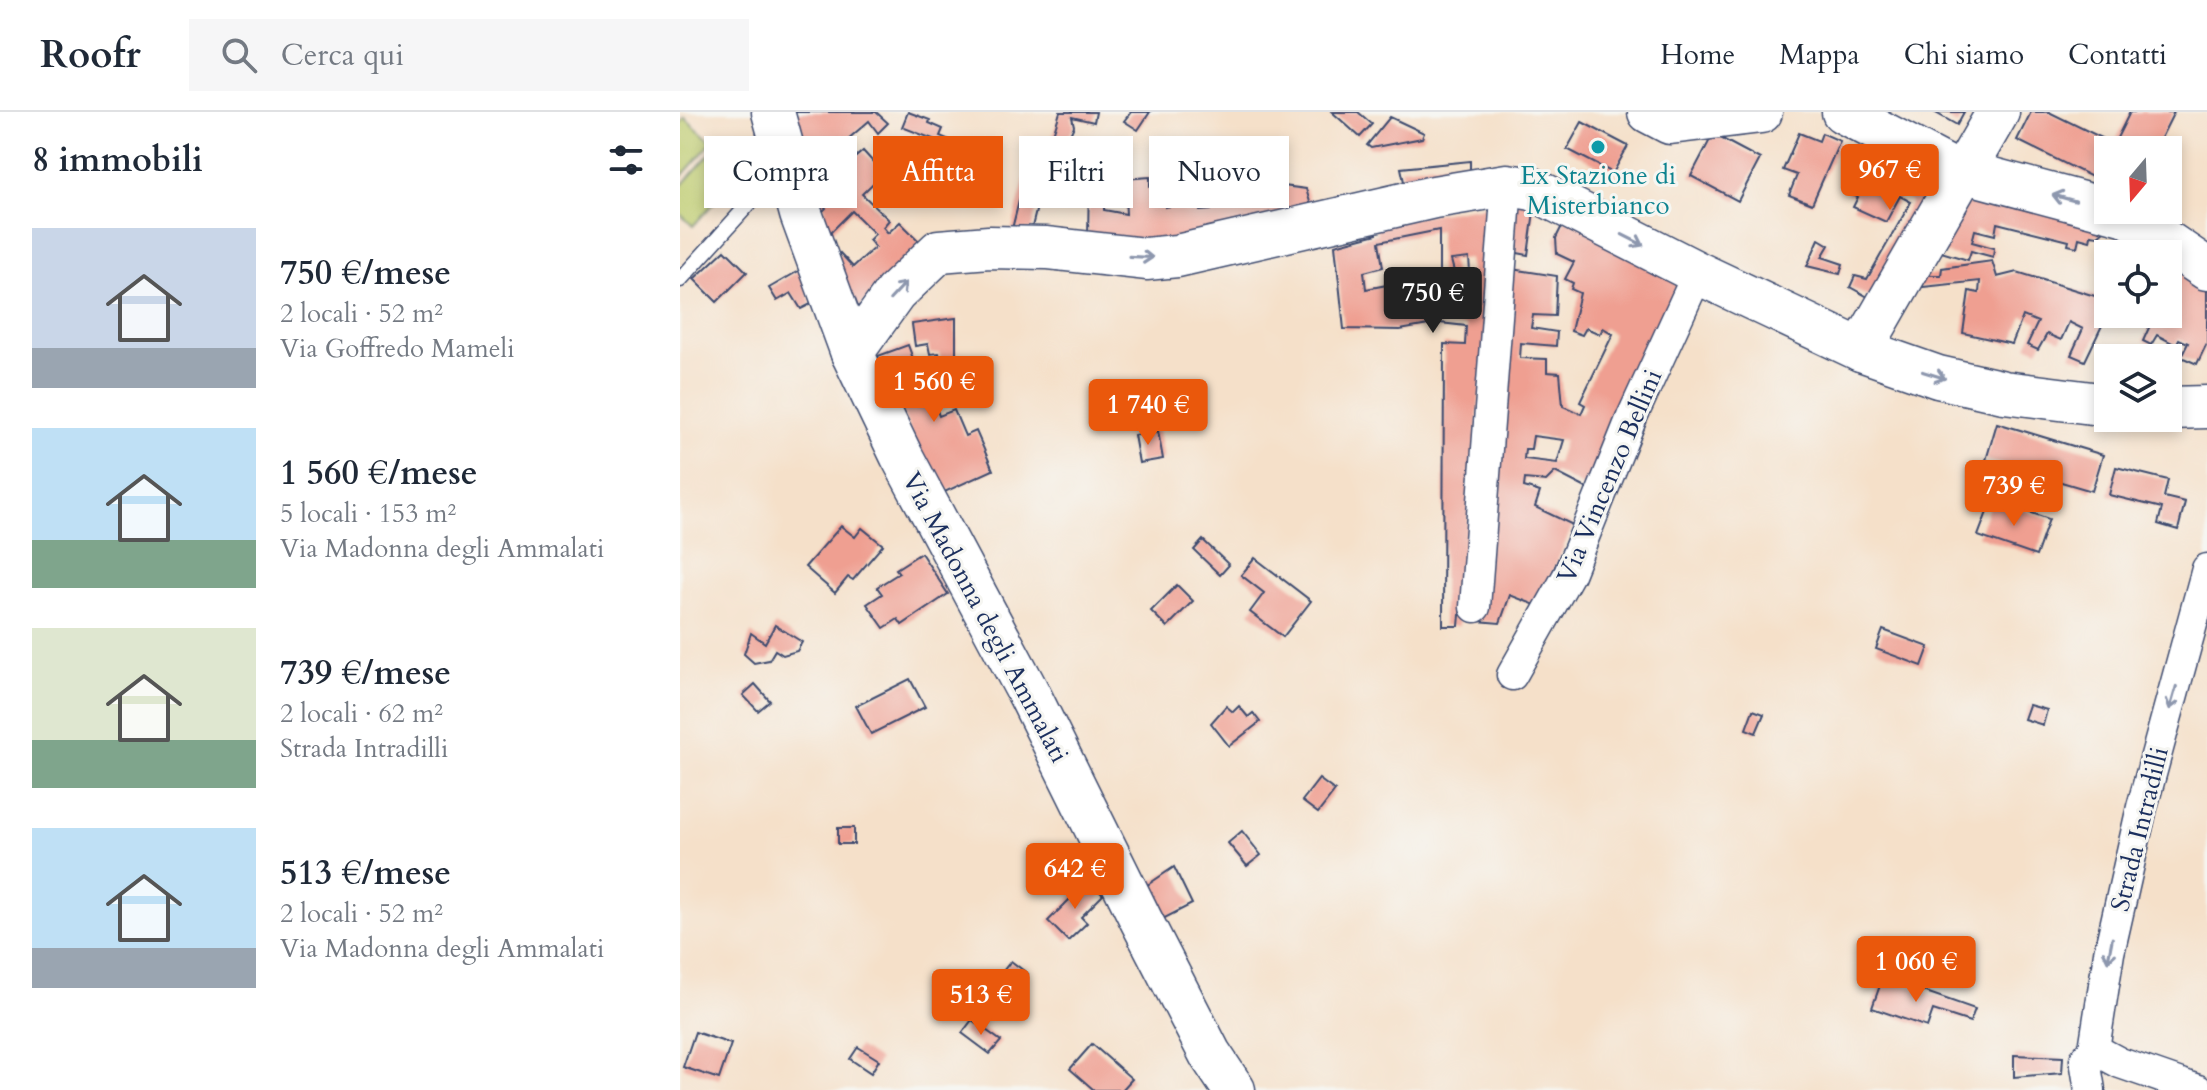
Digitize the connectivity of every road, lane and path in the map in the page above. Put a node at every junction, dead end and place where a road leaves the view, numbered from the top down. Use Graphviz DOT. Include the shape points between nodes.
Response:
graph roads {
  1 [pos="773,112"];
  2 [pos="1649,112"];
  3 [pos="1761,112"];
  4 [pos="1843,112"];
  5 [pos="1998,112"];
  6 [pos="779,136"];
  7 [pos="1965,171"];
  8 [pos="1507,185"];
  9 [pos="745,208"];
  10 [pos="799,208"];
  11 [pos="2207,269"];
  12 [pos="1698,273"];
  13 [pos="680,280"];
  14 [pos="1861,350"];
  15 [pos="852,353"];
  16 [pos="2094,403"];
  17 [pos="2207,407"];
  18 [pos="2182,408"];
  19 [pos="2207,569"];
  20 [pos="1475,607"];
  21 [pos="1512,675"];
  22 [pos="2094,1049"];
  23 [pos="1234,1090"];
  24 [pos="2090,1090"];
  25 [pos="2198,1090"];
  1 -- 6 [label="street, Via Madonna degli Ammalati"];
  2 -- 3 [label="street" via="1670,123"];
  4 -- 7 [label="street" via="1947,167"];
  5 -- 7 [label="street"];
  11 -- 7 [label="street, one-way" via="2127,215"];
  7 -- 14 [label="street"];
  8 -- 12 [label="street, one-way" via="1533,189"];
  15 -- 8 [label="street, one-way" via="895,293 939,251 1047,248 1146,259 1177,256"];
  8 -- 20 [label="street"];
  9 -- 13 [label="lane"];
  10 -- 15 [label="street, Via Madonna degli Ammalati"];
  12 -- 14 [label="street"];
  12 -- 21 [label="street, Via Vincenzo Bellini" via="1569,574"];
  14 -- 16 [label="street, one-way" via="1990,389"];
  15 -- 23 [label="street, Via Madonna degli Ammalati" via="1147,934"];
  17 -- 18 [label="street"];
  19 -- 22 [label="street, Strada Intradilli, one-way" via="2142,807"];
  22 -- 24 [label="street, Strada Intradilli" via="2085,1060"];
  22 -- 25 [label="street"];
}
